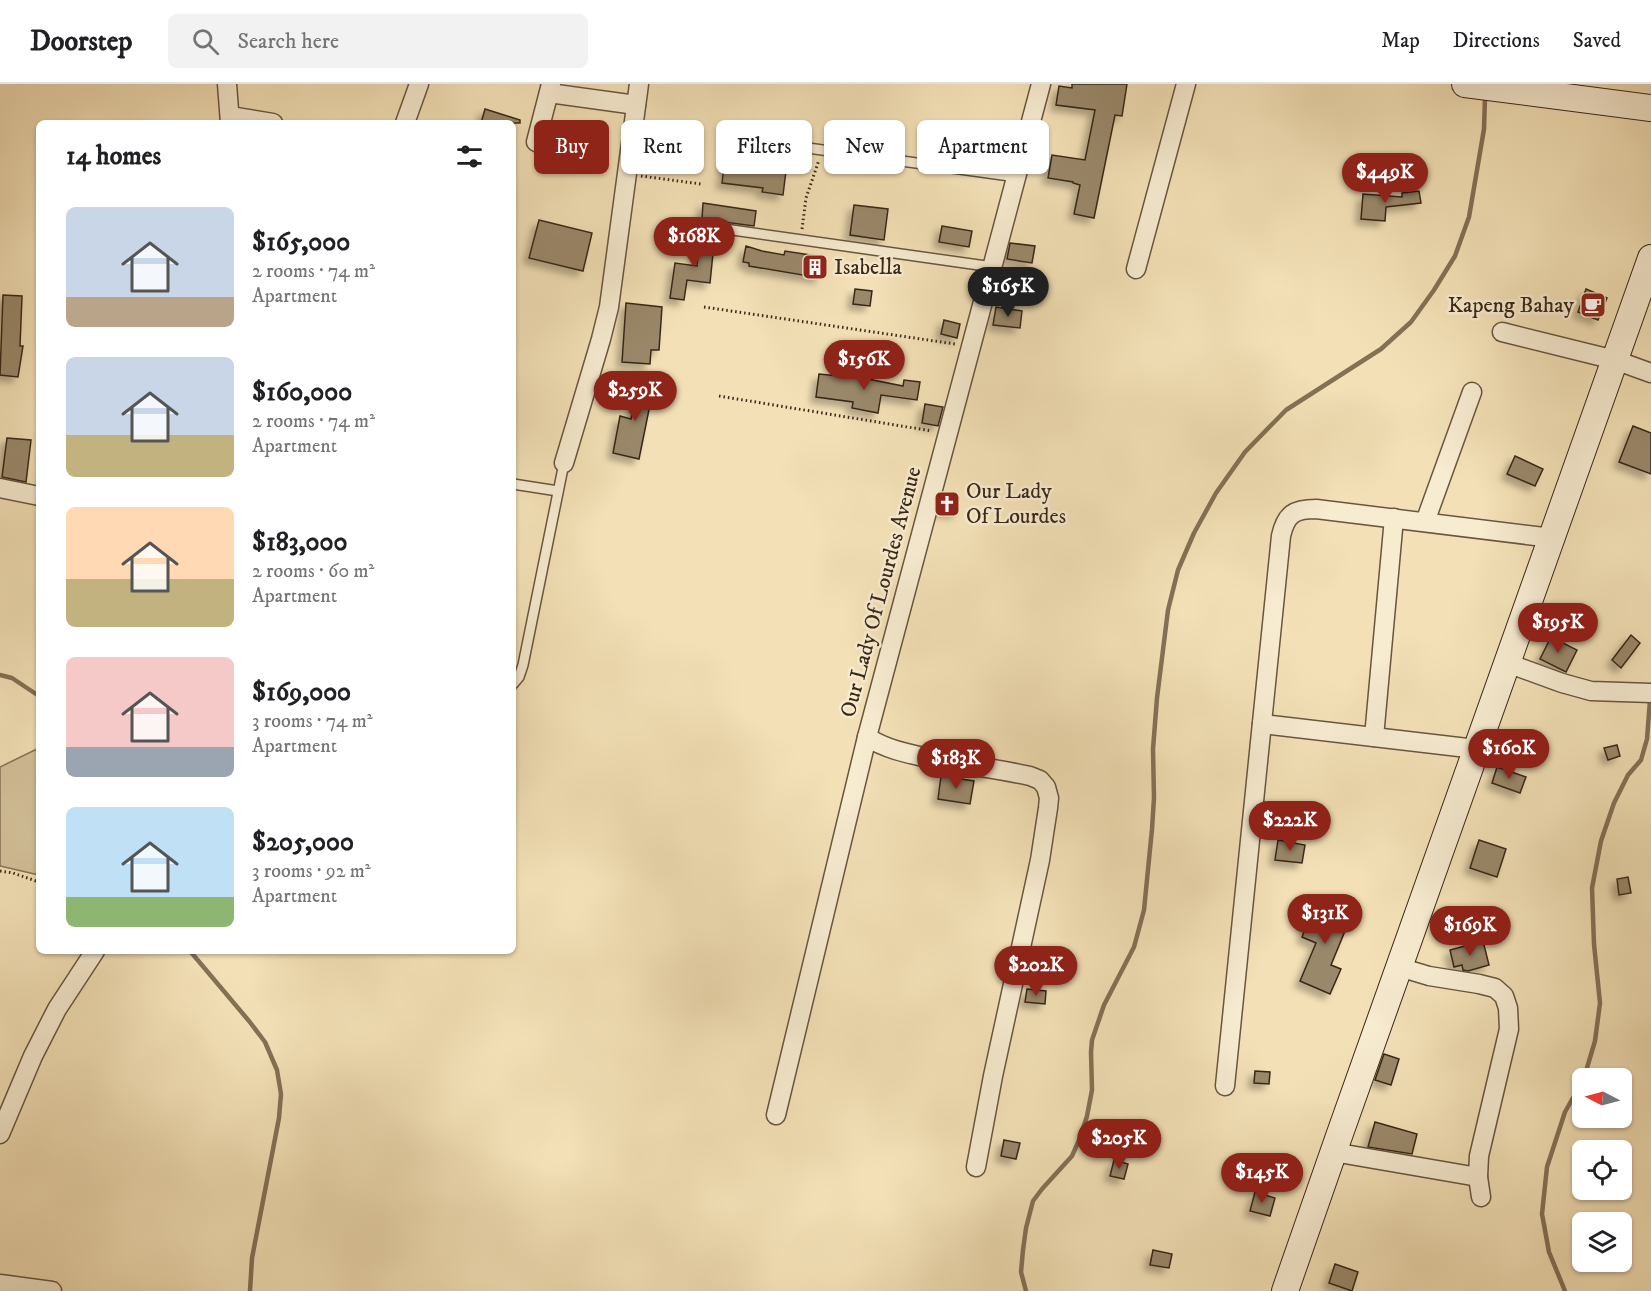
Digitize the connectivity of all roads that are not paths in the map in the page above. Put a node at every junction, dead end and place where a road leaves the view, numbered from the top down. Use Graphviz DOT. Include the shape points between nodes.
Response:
graph roads {
  1 [pos="227,84"];
  2 [pos="420,84"];
  3 [pos="639,84"];
  4 [pos="1041,84"];
  5 [pos="1186,84"];
  6 [pos="1465,84"];
  7 [pos="550,88"];
  8 [pos="636,105"];
  9 [pos="1651,108"];
  10 [pos="230,120"];
  11 [pos="406,120"];
  12 [pos="542,120"];
  13 [pos="812,148"];
  14 [pos="1017,177"];
  15 [pos="697,225"];
  16 [pos="1651,258"];
  17 [pos="993,267"];
  18 [pos="1136,268"];
  19 [pos="1502,332"];
  20 [pos="1615,360"];
  21 [pos="1651,373"];
  22 [pos="1472,392"];
  23 [pos="564,463"];
  24 [pos="516,484"];
  25 [pos="0,488"];
  26 [pos="558,491"];
  27 [pos="36,495"];
  28 [pos="1394,518"];
  29 [pos="1425,522"];
  30 [pos="1552,538"];
  31 [pos="1507,663"];
  32 [pos="516,680"];
  33 [pos="1651,693"];
  34 [pos="1262,724"];
  35 [pos="867,737"];
  36 [pos="1374,737"];
  37 [pos="1476,749"];
  38 [pos="93,954"];
  39 [pos="1400,967"];
  40 [pos="1225,1086"];
  41 [pos="776,1115"];
  42 [pos="0,1134"];
  43 [pos="1333,1152"];
  44 [pos="976,1167"];
  45 [pos="1478,1177"];
  46 [pos="1481,1197"];
  47 [pos="0,1284"];
  48 [pos="52,1291"];
  49 [pos="1285,1291"];
  1 -- 10 [label="street"];
  2 -- 11 [label="street"];
  3 -- 8 [label="street"];
  4 -- 14 [label="street, Our Lady Of Lourdes Avenue"];
  5 -- 18 [label="street"];
  6 -- 9 [label="street"];
  7 -- 8 [label="street"];
  7 -- 12 [label="street"];
  8 -- 23 [label="street" via="609,307"];
  13 -- 14 [label="lane"];
  14 -- 17 [label="street, Our Lady Of Lourdes Avenue"];
  15 -- 17 [label="lane"];
  16 -- 20 [label="street"];
  17 -- 35 [label="street, Our Lady Of Lourdes Avenue"];
  19 -- 20 [label="street"];
  20 -- 21 [label="street"];
  20 -- 30 [label="street"];
  22 -- 29 [label="street"];
  23 -- 26 [label="lane"];
  24 -- 26 [label="lane"];
  25 -- 27 [label="street"];
  26 -- 32 [label="lane" via="523,665"];
  28 -- 29 [label="street"];
  28 -- 34 [label="street" via="1316,508 1295,511 1288,518 1281,536"];
  28 -- 36 [label="street"];
  29 -- 30 [label="street"];
  30 -- 31 [label="street"];
  31 -- 33 [label="street" via="1591,691"];
  31 -- 37 [label="street"];
  34 -- 36 [label="street"];
  34 -- 40 [label="street"];
  35 -- 41 [label="street, Our Lady Of Lourdes Avenue"];
  35 -- 44 [label="street" via="901,752 1030,776 1040,780 1049,798 1040,860"];
  36 -- 37 [label="street"];
  37 -- 39 [label="street"];
  38 -- 42 [label="street" via="33,1056"];
  39 -- 43 [label="street"];
  39 -- 45 [label="street" via="1495,988 1504,996 1509,1029 1483,1135"];
  43 -- 45 [label="street"];
  43 -- 49 [label="street"];
  45 -- 46 [label="street"];
  47 -- 48 [label="street"];
}
